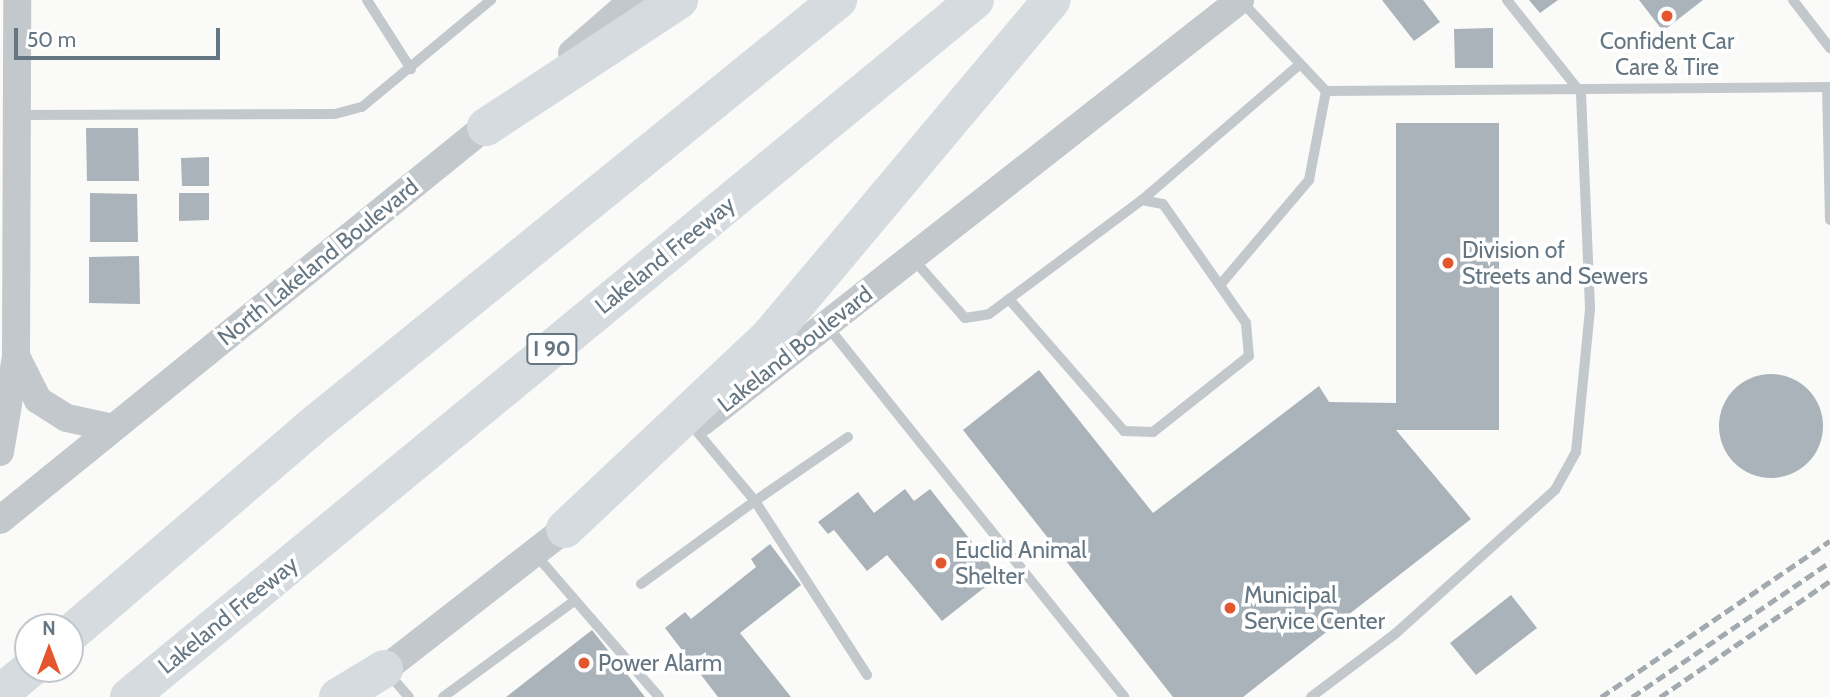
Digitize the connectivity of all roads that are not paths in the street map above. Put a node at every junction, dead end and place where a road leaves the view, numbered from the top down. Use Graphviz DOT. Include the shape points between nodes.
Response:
graph roads {
  1 [pos="17,0"];
  2 [pos="367,0"];
  3 [pos="491,0"];
  4 [pos="633,0"];
  5 [pos="679,0"];
  6 [pos="838,0"];
  7 [pos="975,0"];
  8 [pos="1052,0"];
  9 [pos="1240,0"];
  10 [pos="1507,0"];
  11 [pos="1793,0"];
  12 [pos="1830,48"];
  13 [pos="1300,64"];
  14 [pos="411,69"];
  15 [pos="1829,87"];
  16 [pos="1326,92"];
  17 [pos="1581,93"];
  18 [pos="16,115"];
  19 [pos="486,127"];
  20 [pos="1142,200"];
  21 [pos="1830,220"];
  22 [pos="912,257"];
  23 [pos="1220,285"];
  24 [pos="1009,299"];
  25 [pos="826,324"];
  26 [pos="16,356"];
  27 [pos="113,428"];
  28 [pos="694,428"];
  29 [pos="848,437"];
  30 [pos="0,452"];
  31 [pos="755,501"];
  32 [pos="0,520"];
  33 [pos="565,529"];
  34 [pos="535,552"];
  35 [pos="641,584"];
  36 [pos="573,603"];
  37 [pos="84,622"];
  38 [pos="384,668"];
  39 [pos="867,675"];
  40 [pos="14,682"];
  41 [pos="0,694"];
  42 [pos="451,695"];
  43 [pos="128,697"];
  44 [pos="338,697"];
  45 [pos="349,697"];
  46 [pos="409,697"];
  47 [pos="659,697"];
  48 [pos="1124,697"];
  49 [pos="1311,697"];
  1 -- 18 [label="street"];
  2 -- 14 [label="lane"];
  3 -- 14 [label="lane"];
  4 -- 19 [label="street, North Lakeland Boulevard"];
  5 -- 19 [label="highway"];
  6 -- 37 [label="highway" via="310,428"];
  7 -- 43 [label="highway, Lakeland Freeway / I 90"];
  8 -- 33 [label="highway" via="768,338"];
  9 -- 13 [label="lane"];
  9 -- 22 [label="street, Lakeland Boulevard"];
  10 -- 17 [label="lane"];
  11 -- 12 [label="lane"];
  13 -- 16 [label="lane"];
  13 -- 20 [label="lane"];
  14 -- 18 [label="lane" via="362,107 335,114"];
  15 -- 17 [label="lane"];
  15 -- 21 [label="lane"];
  16 -- 17 [label="lane"];
  16 -- 23 [label="lane" via="1309,180"];
  17 -- 49 [label="lane" via="1590,308 1576,453 1555,490 1395,634"];
  18 -- 26 [label="street"];
  19 -- 27 [label="street, North Lakeland Boulevard"];
  20 -- 23 [label="lane" via="1163,204"];
  20 -- 24 [label="lane"];
  22 -- 24 [label="lane" via="965,318 989,314"];
  22 -- 25 [label="street, Lakeland Boulevard"];
  23 -- 24 [label="lane" via="1246,323 1249,356 1153,432 1124,431"];
  25 -- 28 [label="street, Lakeland Boulevard"];
  25 -- 48 [label="lane"];
  26 -- 27 [label="street" via="38,400 67,418"];
  26 -- 30 [label="street"];
  27 -- 32 [label="street, North Lakeland Boulevard"];
  28 -- 31 [label="lane"];
  28 -- 33 [label="street, Lakeland Boulevard"];
  29 -- 31 [label="lane"];
  31 -- 35 [label="lane"];
  31 -- 39 [label="lane"];
  33 -- 34 [label="street, Lakeland Boulevard"];
  34 -- 36 [label="lane"];
  34 -- 38 [label="street, Lakeland Boulevard"];
  36 -- 42 [label="lane"];
  36 -- 47 [label="lane" via="624,651"];
  38 -- 44 [label="highway"];
  38 -- 45 [label="street, Lakeland Boulevard"];
  38 -- 46 [label="lane"];
  40 -- 41 [label="highway"];
}
